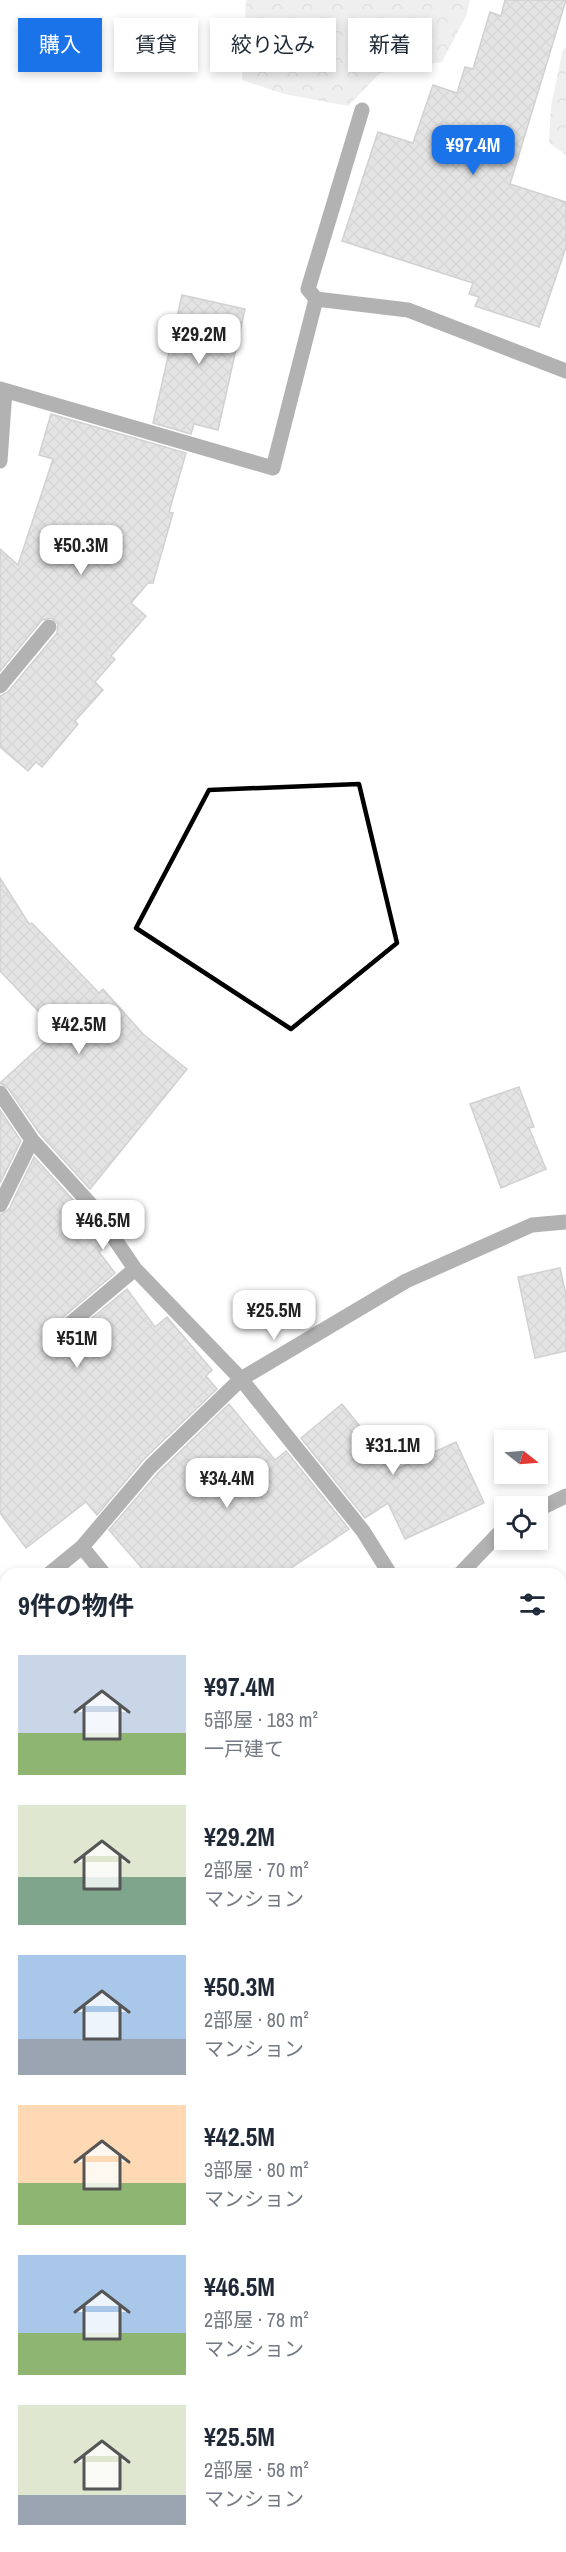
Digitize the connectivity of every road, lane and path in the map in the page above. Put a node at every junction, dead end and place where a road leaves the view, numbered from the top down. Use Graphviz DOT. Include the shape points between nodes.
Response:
graph roads {
  1 [pos="363,110"];
  2 [pos="316,299"];
  3 [pos="566,371"];
  4 [pos="3,390"];
  5 [pos="0,461"];
  6 [pos="49,627"];
  7 [pos="0,686"];
  8 [pos="0,1093"];
  9 [pos="32,1140"];
  10 [pos="0,1205"];
  11 [pos="566,1222"];
  12 [pos="135,1269"];
  13 [pos="52,1339"];
  14 [pos="241,1379"];
  15 [pos="566,1496"];
  16 [pos="548,1505"];
  17 [pos="494,1538"];
  18 [pos="82,1547"];
  19 [pos="56,1568"];
  20 [pos="99,1568"];
  21 [pos="386,1568"];
  22 [pos="466,1568"];
  1 -- 2 [label="street" via="308,290"];
  2 -- 3 [label="street" via="408,310"];
  2 -- 4 [label="street" via="273,468"];
  4 -- 5 [label="street"];
  6 -- 7 [label="street"];
  8 -- 9 [label="street"];
  9 -- 10 [label="street"];
  9 -- 12 [label="street" via="93,1207"];
  11 -- 14 [label="street" via="532,1225 406,1281"];
  12 -- 13 [label="street"];
  12 -- 14 [label="street"];
  14 -- 18 [label="street" via="151,1466"];
  14 -- 21 [label="street" via="363,1531"];
  15 -- 16 [label="street"];
  17 -- 22 [label="street"];
  18 -- 19 [label="street"];
  18 -- 20 [label="street"];
}
